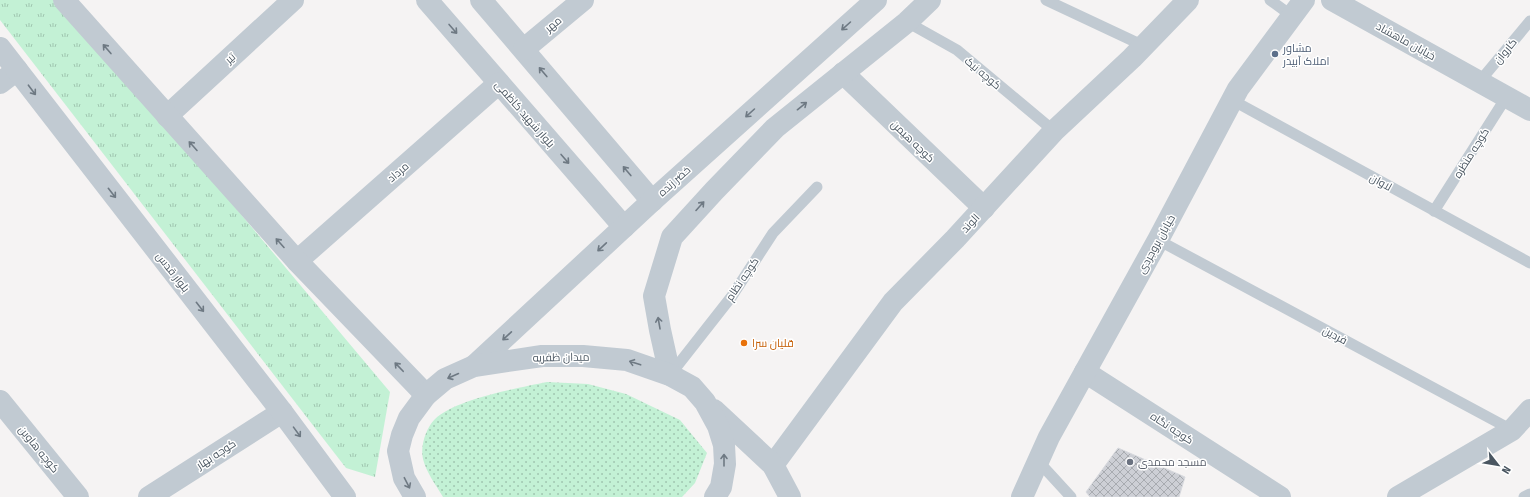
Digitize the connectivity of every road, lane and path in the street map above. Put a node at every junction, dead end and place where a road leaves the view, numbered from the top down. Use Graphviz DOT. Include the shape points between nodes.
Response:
graph roads {
  1 [pos="64,0"];
  2 [pos="293,0"];
  3 [pos="427,0"];
  4 [pos="481,0"];
  5 [pos="583,0"];
  6 [pos="876,0"];
  7 [pos="930,0"];
  8 [pos="1046,0"];
  9 [pos="1188,0"];
  10 [pos="1270,0"];
  11 [pos="1332,0"];
  12 [pos="1298,8"];
  13 [pos="1530,21"];
  14 [pos="907,22"];
  15 [pos="1144,46"];
  16 [pos="0,48"];
  17 [pos="524,49"];
  18 [pos="17,70"];
  19 [pos="843,73"];
  20 [pos="1480,82"];
  21 [pos="0,83"];
  22 [pos="499,83"];
  23 [pos="1507,96"];
  24 [pos="1232,100"];
  25 [pos="1530,110"];
  26 [pos="167,116"];
  27 [pos="1054,131"];
  28 [pos="817,186"];
  29 [pos="652,201"];
  30 [pos="984,208"];
  31 [pos="1434,211"];
  32 [pos="624,227"];
  33 [pos="1158,240"];
  34 [pos="297,261"];
  35 [pos="1530,264"];
  36 [pos="474,366"];
  37 [pos="1085,372"];
  38 [pos="670,374"];
  39 [pos="426,395"];
  40 [pos="0,401"];
  41 [pos="705,402"];
  42 [pos="1530,410"];
  43 [pos="282,412"];
  44 [pos="1512,430"];
  45 [pos="1038,460"];
  46 [pos="773,465"];
  47 [pos="1530,494"];
  48 [pos="349,496"];
  49 [pos="1402,496"];
  50 [pos="78,497"];
  51 [pos="149,497"];
  52 [pos="415,497"];
  53 [pos="715,497"];
  54 [pos="790,497"];
  55 [pos="1022,497"];
  56 [pos="1071,497"];
  57 [pos="1280,497"];
  58 [pos="1524,497"];
  26 -- 1 [label="street, one-way"];
  2 -- 26 [label="street, تیر"];
  3 -- 22 [label="street, بلوار شهید کاظمی, one-way"];
  4 -- 17 [label="street"];
  5 -- 17 [label="street, مهر"];
  6 -- 29 [label="street, خضر زنده, one-way"];
  7 -- 14 [label="street"];
  8 -- 15 [label="lane"];
  9 -- 15 [label="street, الوند"];
  10 -- 12 [label="lane"];
  11 -- 20 [label="street, خیابان ماهشاد"];
  12 -- 24 [label="street, خیابان بروجردی"];
  13 -- 20 [label="lane, کاروان"];
  14 -- 19 [label="street"];
  14 -- 27 [label="lane, کوچه نیک" via="957,50"];
  15 -- 27 [label="street, الوند"];
  16 -- 18 [label="street, بلوار قدس"];
  29 -- 17 [label="street, one-way"];
  18 -- 21 [label="street"];
  18 -- 43 [label="street, بلوار قدس, one-way"];
  19 -- 30 [label="street, کوچه هیمن"];
  38 -- 19 [label="street, one-way" via="654,296 672,237 775,128"];
  20 -- 23 [label="street, خیابان ماهشاد"];
  22 -- 32 [label="street, بلوار شهید کاظمی, one-way"];
  22 -- 34 [label="street, مرداد"];
  23 -- 25 [label="street, خیابان ماهشاد"];
  23 -- 31 [label="lane, کوچه منظره"];
  24 -- 31 [label="lane, لاوان"];
  24 -- 33 [label="street, خیابان بروجردی"];
  34 -- 26 [label="street, one-way"];
  27 -- 30 [label="street, الوند"];
  28 -- 38 [label="lane, کوچه نظام" via="773,233 732,296"];
  29 -- 32 [label="street, خضر زنده"];
  30 -- 46 [label="street, الوند" via="893,302"];
  31 -- 35 [label="lane, لاوان"];
  32 -- 36 [label="street, خضر زنده, one-way"];
  33 -- 37 [label="street, خیابان بروجردی"];
  33 -- 44 [label="lane, فردین"];
  39 -- 34 [label="street, one-way"];
  38 -- 36 [label="street, میدان ظفریه, one-way" via="627,360 583,356 542,356"];
  36 -- 39 [label="street, میدان ظفریه, one-way" via="445,379"];
  37 -- 45 [label="street, خیابان بروجردی"];
  37 -- 57 [label="street, کوچه نگاه"];
  38 -- 41 [label="street, میدان ظفریه" via="692,387"];
  39 -- 52 [label="street, میدان ظفریه, one-way" via="409,418 398,451 404,478"];
  40 -- 50 [label="street, کوچه هاوین"];
  41 -- 46 [label="street"];
  53 -- 41 [label="street, میدان ظفریه, one-way" via="721,488 725,464 724,445 718,426"];
  42 -- 44 [label="street"];
  43 -- 48 [label="street, بلوار قدس, one-way"];
  43 -- 51 [label="street, کوچه بهار"];
  44 -- 49 [label="street"];
  45 -- 55 [label="street, خیابان بروجردی"];
  45 -- 56 [label="lane"];
  46 -- 54 [label="street"];
  47 -- 58 [label="lane"];
}
